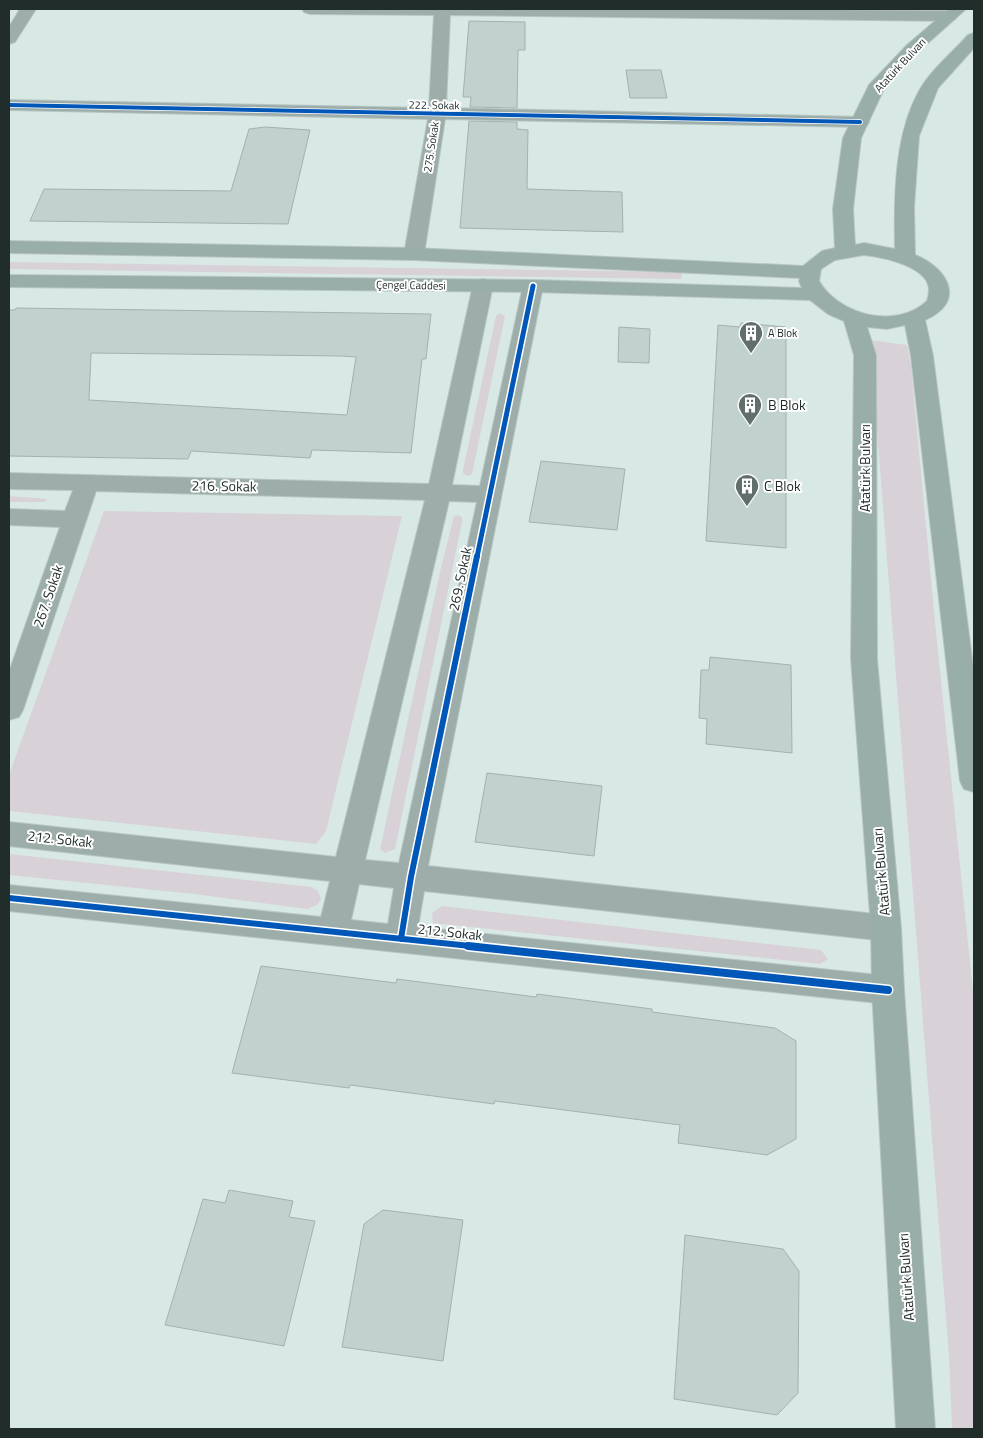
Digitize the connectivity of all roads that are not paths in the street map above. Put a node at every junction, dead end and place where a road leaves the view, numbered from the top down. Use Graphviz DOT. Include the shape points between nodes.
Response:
graph roads {
  1 [pos="28,9"];
  2 [pos="310,9"];
  3 [pos="442,10"];
  4 [pos="954,13"];
  5 [pos="11,32"];
  6 [pos="974,38"];
  7 [pos="9,105"];
  8 [pos="437,115"];
  9 [pos="860,122"];
  10 [pos="9,247"];
  11 [pos="845,250"];
  12 [pos="414,254"];
  13 [pos="905,257"];
  14 [pos="810,272"];
  15 [pos="9,280"];
  16 [pos="483,285"];
  17 [pos="534,286"];
  18 [pos="814,294"];
  19 [pos="853,317"];
  20 [pos="914,317"];
  21 [pos="9,480"];
  22 [pos="86,482"];
  23 [pos="438,492"];
  24 [pos="490,494"];
  25 [pos="9,518"];
  26 [pos="74,519"];
  27 [pos="9,710"];
  28 [pos="974,781"];
  29 [pos="9,834"];
  30 [pos="349,870"];
  31 [pos="411,877"];
  32 [pos="9,898"];
  33 [pos="886,928"];
  34 [pos="333,932"];
  35 [pos="400,939"];
  36 [pos="888,990"];
  37 [pos="915,1429"];
  1 -- 5 [label="street"];
  2 -- 3 [label="street"];
  3 -- 4 [label="street"];
  3 -- 8 [label="street, 275. Sokak"];
  4 -- 9 [label="main road, Atatürk Bulvarı" via="913,48 875,89"];
  6 -- 13 [label="main road" via="930,87 910,136 904,207"];
  7 -- 8 [label="street, 222. Sokak"];
  8 -- 9 [label="street, 222. Sokak"];
  8 -- 12 [label="street, 275. Sokak"];
  9 -- 11 [label="main road, Atatürk Bulvarı" via="852,138 843,209"];
  10 -- 12 [label="main road"];
  11 -- 13 [label="main road" via="884,250"];
  11 -- 14 [label="main road" via="816,262"];
  12 -- 14 [label="main road"];
  13 -- 20 [label="main road" via="935,278 939,290 936,302 926,313"];
  14 -- 18 [label="main road" via="808,283"];
  15 -- 16 [label="main road, Çengel Caddesi"];
  16 -- 17 [label="main road, Çengel Caddesi"];
  16 -- 23 [label="street"];
  17 -- 18 [label="main road, Çengel Caddesi"];
  17 -- 24 [label="street, 269. Sokak"];
  18 -- 19 [label="main road" via="825,305"];
  19 -- 20 [label="main road" via="887,322"];
  19 -- 33 [label="main road, Atatürk Bulvarı" via="865,355 864,659"];
  20 -- 28 [label="main road" via="922,356"];
  21 -- 22 [label="street, 216. Sokak"];
  22 -- 23 [label="street, 216. Sokak"];
  22 -- 26 [label="street, 267. Sokak"];
  23 -- 24 [label="street, 216. Sokak"];
  23 -- 30 [label="street"];
  24 -- 31 [label="street, 269. Sokak"];
  25 -- 26 [label="street"];
  26 -- 27 [label="street, 267. Sokak"];
  29 -- 30 [label="street, 212. Sokak"];
  30 -- 31 [label="street, 212. Sokak"];
  30 -- 34 [label="street"];
  31 -- 33 [label="street, 212. Sokak"];
  31 -- 35 [label="street, 269. Sokak"];
  32 -- 34 [label="street, 212. Sokak"];
  33 -- 36 [label="main road, Atatürk Bulvarı"];
  34 -- 35 [label="street, 212. Sokak"];
  35 -- 36 [label="street, 212. Sokak"];
  36 -- 37 [label="main road, Atatürk Bulvarı"];
}
